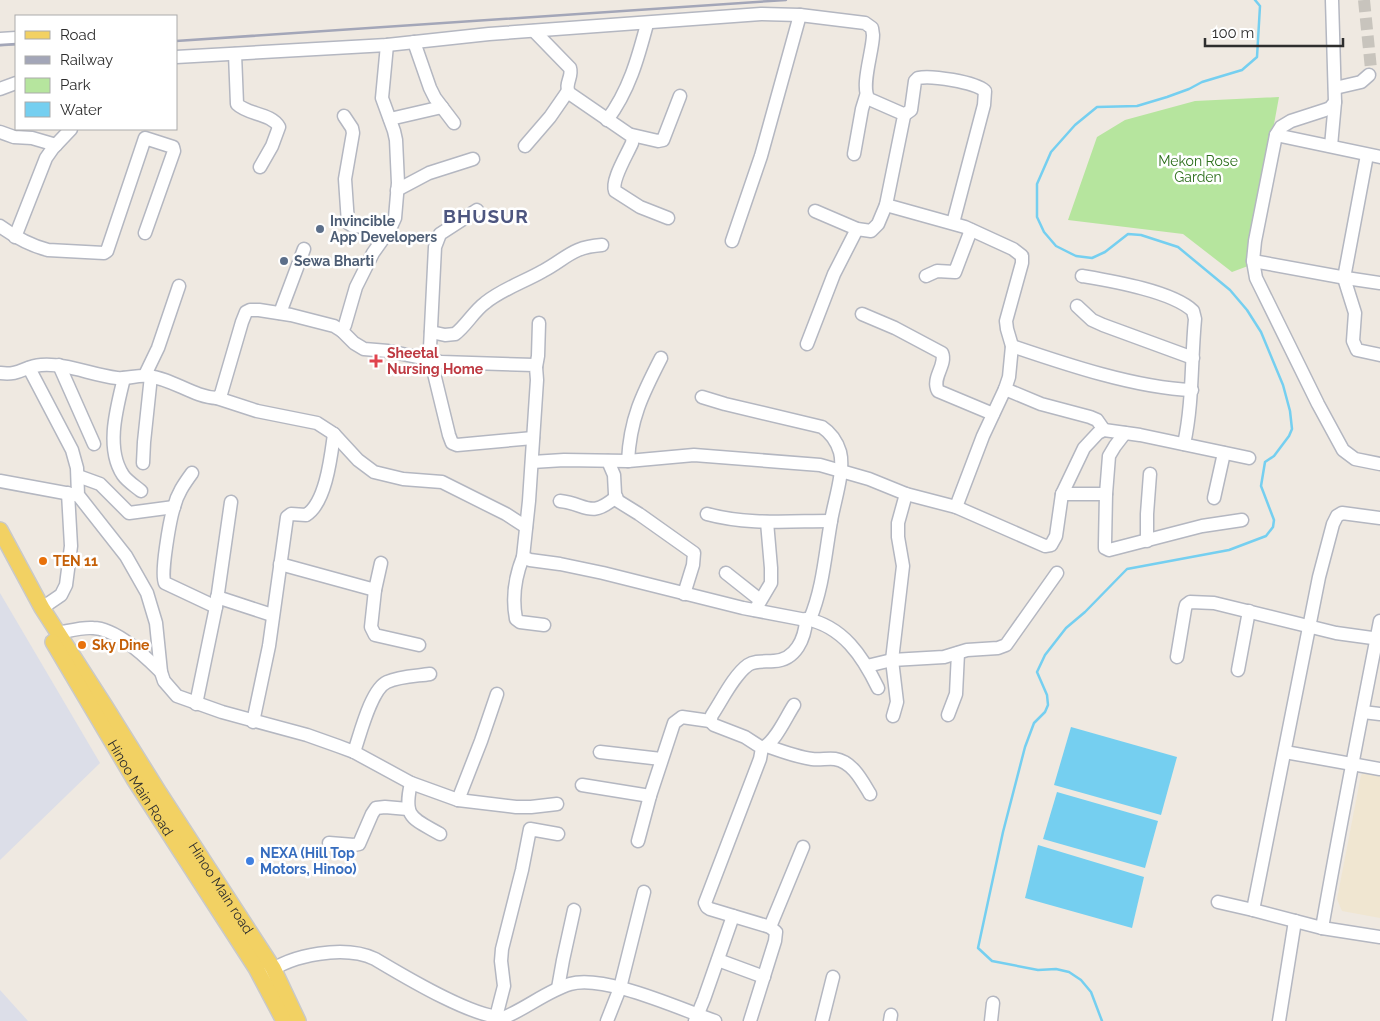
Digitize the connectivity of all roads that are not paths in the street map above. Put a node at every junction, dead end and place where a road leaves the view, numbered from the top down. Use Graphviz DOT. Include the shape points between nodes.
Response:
graph roads {
  1 [pos="1332,0"];
  2 [pos="800,16"];
  3 [pos="647,24"];
  4 [pos="534,31"];
  5 [pos="15,38"];
  6 [pos="0,39"];
  7 [pos="414,42"];
  8 [pos="387,45"];
  9 [pos="235,54"];
  10 [pos="178,57"];
  11 [pos="1369,75"];
  12 [pos="15,83"];
  13 [pos="1335,88"];
  14 [pos="0,89"];
  15 [pos="568,91"];
  16 [pos="680,96"];
  17 [pos="866,96"];
  18 [pos="1335,102"];
  19 [pos="442,107"];
  20 [pos="904,115"];
  21 [pos="344,116"];
  22 [pos="390,119"];
  23 [pos="607,120"];
  24 [pos="454,123"];
  25 [pos="70,130"];
  26 [pos="0,132"];
  27 [pos="146,133"];
  28 [pos="632,135"];
  29 [pos="1276,135"];
  30 [pos="56,145"];
  31 [pos="525,146"];
  32 [pos="1331,146"];
  33 [pos="854,154"];
  34 [pos="1374,156"];
  35 [pos="473,159"];
  36 [pos="260,167"];
  37 [pos="397,190"];
  38 [pos="886,205"];
  39 [pos="477,210"];
  40 [pos="815,211"];
  41 [pos="668,218"];
  42 [pos="954,223"];
  43 [pos="0,226"];
  44 [pos="390,229"];
  45 [pos="857,229"];
  46 [pos="971,230"];
  47 [pos="145,233"];
  48 [pos="15,237"];
  49 [pos="732,241"];
  50 [pos="602,245"];
  51 [pos="304,249"];
  52 [pos="1254,261"];
  53 [pos="926,276"];
  54 [pos="1082,276"];
  55 [pos="1344,278"];
  56 [pos="1380,282"];
  57 [pos="179,286"];
  58 [pos="1077,306"];
  59 [pos="280,313"];
  60 [pos="862,314"];
  61 [pos="539,322"];
  62 [pos="342,331"];
  63 [pos="431,332"];
  64 [pos="807,344"];
  65 [pos="1012,346"];
  66 [pos="1380,355"];
  67 [pos="661,358"];
  68 [pos="1192,358"];
  69 [pos="432,360"];
  70 [pos="59,365"];
  71 [pos="536,367"];
  72 [pos="29,368"];
  73 [pos="0,373"];
  74 [pos="148,376"];
  75 [pos="124,378"];
  76 [pos="1005,389"];
  77 [pos="1192,390"];
  78 [pos="702,397"];
  79 [pos="217,398"];
  80 [pos="994,414"];
  81 [pos="1104,430"];
  82 [pos="1125,432"];
  83 [pos="334,434"];
  84 [pos="533,438"];
  85 [pos="94,444"];
  86 [pos="1184,444"];
  87 [pos="1224,453"];
  88 [pos="1249,458"];
  89 [pos="608,461"];
  90 [pos="628,461"];
  91 [pos="532,462"];
  92 [pos="143,464"];
  93 [pos="1380,464"];
  94 [pos="840,471"];
  95 [pos="192,473"];
  96 [pos="1150,474"];
  97 [pos="78,476"];
  98 [pos="0,480"];
  99 [pos="141,491"];
  100 [pos="73,494"];
  101 [pos="906,494"];
  102 [pos="1062,494"];
  103 [pos="1106,494"];
  104 [pos="616,498"];
  105 [pos="1214,498"];
  106 [pos="560,501"];
  107 [pos="231,502"];
  108 [pos="174,506"];
  109 [pos="956,507"];
  110 [pos="707,514"];
  111 [pos="1380,518"];
  112 [pos="1242,520"];
  113 [pos="831,521"];
  114 [pos="767,522"];
  115 [pos="526,527"];
  116 [pos="0,530"];
  117 [pos="1147,540"];
  118 [pos="0,551"];
  119 [pos="523,557"];
  120 [pos="381,563"];
  121 [pos="280,564"];
  122 [pos="726,573"];
  123 [pos="1057,574"];
  124 [pos="375,590"];
  125 [pos="684,594"];
  126 [pos="216,602"];
  127 [pos="758,605"];
  128 [pos="42,608"];
  129 [pos="1249,611"];
  130 [pos="272,615"];
  131 [pos="808,619"];
  132 [pos="1380,621"];
  133 [pos="544,625"];
  134 [pos="1310,625"];
  135 [pos="58,633"];
  136 [pos="1378,639"];
  137 [pos="419,645"];
  138 [pos="958,653"];
  139 [pos="1176,657"];
  140 [pos="892,660"];
  141 [pos="868,666"];
  142 [pos="1238,670"];
  143 [pos="161,672"];
  144 [pos="430,674"];
  145 [pos="878,688"];
  146 [pos="497,694"];
  147 [pos="196,704"];
  148 [pos="794,705"];
  149 [pos="1363,712"];
  150 [pos="948,714"];
  151 [pos="1380,714"];
  152 [pos="893,716"];
  153 [pos="710,721"];
  154 [pos="254,722"];
  155 [pos="764,747"];
  156 [pos="354,752"];
  157 [pos="600,752"];
  158 [pos="1285,752"];
  159 [pos="661,759"];
  160 [pos="1352,765"];
  161 [pos="1380,768"];
  162 [pos="411,783"];
  163 [pos="582,785"];
  164 [pos="870,794"];
  165 [pos="650,796"];
  166 [pos="458,800"];
  167 [pos="557,804"];
  168 [pos="408,809"];
  169 [pos="440,834"];
  170 [pos="558,834"];
  171 [pos="638,842"];
  172 [pos="329,843"];
  173 [pos="803,848"];
  174 [pos="644,892"];
  175 [pos="1218,902"];
  176 [pos="574,910"];
  177 [pos="1253,910"];
  178 [pos="733,916"];
  179 [pos="1295,921"];
  180 [pos="770,927"];
  181 [pos="1322,928"];
  182 [pos="1380,937"];
  183 [pos="718,960"];
  184 [pos="273,968"];
  185 [pos="261,977"];
  186 [pos="764,977"];
  187 [pos="833,977"];
  188 [pos="558,988"];
  189 [pos="620,988"];
  190 [pos="993,1004"];
  191 [pos="696,1018"];
  192 [pos="502,1019"];
  193 [pos="284,1021"];
  194 [pos="298,1021"];
  195 [pos="607,1021"];
  196 [pos="715,1021"];
  197 [pos="750,1021"];
  198 [pos="822,1021"];
  199 [pos="991,1021"];
  200 [pos="1279,1021"];
  1 -- 13 [label="street"];
  2 -- 3 [label="street" via="762,14"];
  2 -- 17 [label="street" via="860,21 872,28"];
  2 -- 49 [label="street" via="764,146"];
  3 -- 4 [label="street"];
  3 -- 23 [label="street" via="636,65 622,97"];
  4 -- 7 [label="street"];
  4 -- 15 [label="street" via="570,68"];
  5 -- 6 [label="street"];
  7 -- 8 [label="street"];
  7 -- 19 [label="street" via="430,88"];
  8 -- 9 [label="street"];
  8 -- 22 [label="street" via="382,98"];
  9 -- 10 [label="street"];
  9 -- 36 [label="street" via="237,104 271,119 279,127"];
  11 -- 13 [label="street" via="1361,82"];
  12 -- 14 [label="street"];
  13 -- 18 [label="street"];
  15 -- 23 [label="street"];
  15 -- 31 [label="street"];
  16 -- 28 [label="street" via="663,140 658,142"];
  17 -- 20 [label="street"];
  17 -- 33 [label="street"];
  18 -- 29 [label="street" via="1330,108 1286,124"];
  18 -- 32 [label="street"];
  19 -- 22 [label="street"];
  19 -- 24 [label="street"];
  20 -- 38 [label="street"];
  20 -- 42 [label="street" via="911,110 918,78 975,85 985,91"];
  21 -- 44 [label="street" via="353,133 345,179 348,223"];
  22 -- 37 [label="street" via="398,160"];
  23 -- 28 [label="street"];
  25 -- 30 [label="street"];
  26 -- 30 [label="street"];
  27 -- 47 [label="street" via="170,144 174,151"];
  27 -- 48 [label="street" via="107,251 99,254 48,250"];
  28 -- 41 [label="street" via="632,143 615,180 615,191 628,201"];
  29 -- 32 [label="street"];
  29 -- 52 [label="street" via="1255,240"];
  30 -- 48 [label="street" via="46,158"];
  32 -- 34 [label="street"];
  34 -- 55 [label="street"];
  35 -- 37 [label="street" via="429,173"];
  37 -- 44 [label="street" via="395,218"];
  38 -- 42 [label="street"];
  38 -- 45 [label="street" via="872,231"];
  39 -- 63 [label="street" via="440,234 436,241"];
  40 -- 45 [label="street"];
  42 -- 46 [label="street"];
  43 -- 48 [label="street"];
  44 -- 62 [label="street" via="373,253 356,287"];
  45 -- 64 [label="street" via="834,274"];
  46 -- 53 [label="street" via="956,272 936,271"];
  46 -- 65 [label="street" via="1022,256 1006,321"];
  50 -- 63 [label="street" via="574,251 543,272 495,296 455,334"];
  51 -- 59 [label="street"];
  52 -- 55 [label="street"];
  52 -- 93 [label="street" via="1256,278 1263,293 1344,450 1355,459"];
  54 -- 68 [label="street" via="1160,294 1190,308 1194,314"];
  55 -- 56 [label="street"];
  55 -- 66 [label="street" via="1356,313 1353,341 1357,350"];
  57 -- 74 [label="street"];
  58 -- 68 [label="street" via="1103,325"];
  59 -- 62 [label="street" via="329,324"];
  59 -- 79 [label="street" via="254,309 246,312 221,394"];
  60 -- 80 [label="street" via="942,353 936,382 938,390"];
  61 -- 71 [label="street"];
  62 -- 69 [label="street" via="359,347"];
  63 -- 69 [label="street"];
  65 -- 76 [label="street"];
  65 -- 77 [label="street" via="1116,377 1169,389"];
  67 -- 90 [label="street" via="636,411"];
  68 -- 77 [label="street"];
  69 -- 71 [label="street"];
  69 -- 84 [label="street" via="449,435 454,444"];
  70 -- 72 [label="street"];
  70 -- 75 [label="street"];
  70 -- 85 [label="street"];
  71 -- 84 [label="street"];
  72 -- 73 [label="street" via="14,374"];
  72 -- 97 [label="street" via="72,450"];
  74 -- 75 [label="street"];
  74 -- 79 [label="street"];
  74 -- 92 [label="street"];
  75 -- 99 [label="street" via="115,415 116,455 122,473"];
  76 -- 80 [label="street"];
  76 -- 81 [label="street" via="1041,404 1094,418"];
  77 -- 86 [label="street"];
  78 -- 94 [label="street" via="822,427 832,434 840,451"];
  79 -- 83 [label="street" via="257,411 317,424"];
  80 -- 109 [label="street"];
  81 -- 82 [label="street"];
  81 -- 102 [label="street" via="1084,448"];
  82 -- 86 [label="street"];
  82 -- 103 [label="street" via="1109,456"];
  83 -- 115 [label="street" via="374,472 403,479 442,482"];
  83 -- 121 [label="street" via="328,471 316,506 306,515 291,514 287,517"];
  84 -- 91 [label="street"];
  86 -- 87 [label="street"];
  87 -- 88 [label="street"];
  87 -- 105 [label="street"];
  89 -- 90 [label="street"];
  89 -- 91 [label="street"];
  89 -- 104 [label="street"];
  90 -- 94 [label="street" via="721,456"];
  91 -- 115 [label="street"];
  94 -- 101 [label="street"];
  94 -- 113 [label="street"];
  95 -- 108 [label="street"];
  96 -- 117 [label="street"];
  97 -- 100 [label="street"];
  97 -- 108 [label="street" via="100,484 129,513"];
  98 -- 100 [label="street"];
  100 -- 128 [label="street" via="66,585 61,595"];
  100 -- 143 [label="street" via="126,556 147,593 156,623"];
  101 -- 109 [label="street"];
  101 -- 140 [label="street" via="898,523 903,566"];
  102 -- 103 [label="street"];
  102 -- 109 [label="street" via="1056,536 1049,546"];
  103 -- 117 [label="street" via="1107,550"];
  104 -- 106 [label="street" via="601,508 590,509"];
  104 -- 125 [label="street" via="694,554"];
  107 -- 126 [label="street"];
  108 -- 126 [label="street" via="163,580"];
  110 -- 114 [label="street" via="738,521"];
  111 -- 134 [label="street" via="1342,513 1334,519"];
  112 -- 117 [label="street"];
  113 -- 114 [label="street"];
  113 -- 131 [label="street" via="820,591"];
  114 -- 127 [label="street" via="771,577"];
  115 -- 119 [label="street"];
  116 -- 128 [label="main road, Hinoo Main road"];
  118 -- 185 [label="main road, Hinoo Main Road" via="134,779"];
  119 -- 125 [label="street"];
  119 -- 133 [label="street" via="516,580 516,619"];
  120 -- 124 [label="street"];
  121 -- 124 [label="street"];
  121 -- 130 [label="street"];
  122 -- 127 [label="street"];
  123 -- 138 [label="street" via="1006,646"];
  124 -- 137 [label="street" via="371,627 375,635"];
  125 -- 127 [label="street"];
  126 -- 130 [label="street"];
  126 -- 147 [label="street"];
  127 -- 131 [label="street"];
  128 -- 135 [label="main road, Hinoo Main road"];
  129 -- 134 [label="street"];
  129 -- 139 [label="street" via="1214,603 1188,603"];
  129 -- 142 [label="street"];
  130 -- 154 [label="street"];
  131 -- 141 [label="street" via="834,630 852,645"];
  131 -- 153 [label="street" via="802,642 794,652 783,660 755,662 745,668"];
  132 -- 136 [label="street"];
  134 -- 136 [label="street" via="1336,633"];
  134 -- 158 [label="street"];
  135 -- 143 [label="street" via="94,628 106,630 133,647"];
  135 -- 184 [label="main road, Hinoo Main road"];
  136 -- 149 [label="street"];
  138 -- 140 [label="street"];
  138 -- 150 [label="street" via="956,694"];
  140 -- 141 [label="street"];
  140 -- 152 [label="street" via="897,702"];
  141 -- 145 [label="street"];
  143 -- 147 [label="street" via="177,696"];
  144 -- 156 [label="street" via="397,679 381,687 370,706"];
  146 -- 166 [label="street"];
  147 -- 154 [label="street"];
  148 -- 155 [label="street" via="772,741"];
  149 -- 151 [label="street"];
  149 -- 160 [label="street"];
  153 -- 155 [label="street"];
  153 -- 159 [label="street" via="678,718"];
  154 -- 156 [label="street"];
  155 -- 164 [label="street" via="814,760 844,762 860,777"];
  155 -- 178 [label="street" via="705,903 710,909"];
  156 -- 162 [label="street"];
  157 -- 159 [label="street"];
  158 -- 160 [label="street"];
  158 -- 177 [label="street"];
  159 -- 165 [label="street"];
  160 -- 161 [label="street"];
  160 -- 181 [label="street"];
  162 -- 166 [label="street"];
  162 -- 168 [label="street"];
  163 -- 165 [label="street"];
  165 -- 171 [label="street"];
  166 -- 167 [label="street" via="516,807"];
  168 -- 169 [label="street" via="414,819"];
  168 -- 172 [label="street" via="376,808 359,844"];
  170 -- 192 [label="street" via="530,829 502,949"];
  173 -- 180 [label="street"];
  174 -- 189 [label="street"];
  175 -- 177 [label="street"];
  176 -- 188 [label="street"];
  177 -- 179 [label="street"];
  178 -- 180 [label="street"];
  178 -- 183 [label="street"];
  179 -- 181 [label="street"];
  179 -- 200 [label="street"];
  180 -- 186 [label="street" via="776,936"];
  181 -- 182 [label="street"];
  183 -- 186 [label="street"];
  183 -- 191 [label="street"];
  184 -- 185 [label="street"];
  184 -- 192 [label="street" via="311,956 344,952 360,954 439,995"];
  184 -- 194 [label="main road, Hinoo Main road"];
  185 -- 193 [label="main road, Hinoo Main Road"];
  186 -- 197 [label="street"];
  187 -- 198 [label="street"];
  188 -- 189 [label="street" via="579,982"];
  188 -- 192 [label="street"];
  189 -- 191 [label="street"];
  189 -- 195 [label="street"];
  190 -- 199 [label="street"];
  191 -- 196 [label="street"];
}
